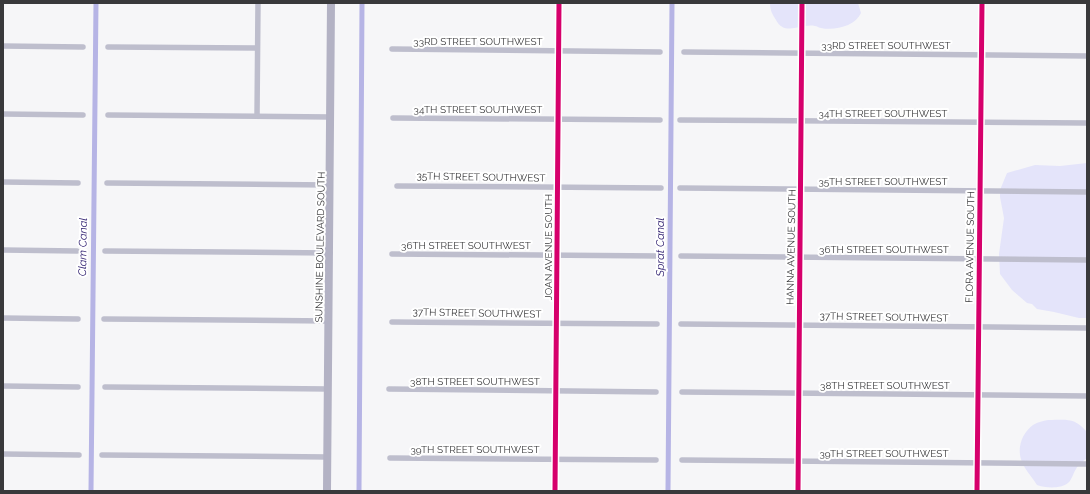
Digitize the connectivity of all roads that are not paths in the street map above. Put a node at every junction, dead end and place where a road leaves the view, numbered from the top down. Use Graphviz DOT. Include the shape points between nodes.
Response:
graph roads {
  1 [pos="258,3"];
  2 [pos="331,3"];
  3 [pos="559,3"];
  4 [pos="802,3"];
  5 [pos="982,3"];
  6 [pos="3,46"];
  7 [pos="83,47"];
  8 [pos="108,47"];
  9 [pos="257,48"];
  10 [pos="392,50"];
  11 [pos="559,51"];
  12 [pos="660,52"];
  13 [pos="684,52"];
  14 [pos="801,53"];
  15 [pos="981,55"];
  16 [pos="1087,56"];
  17 [pos="3,114"];
  18 [pos="83,115"];
  19 [pos="108,115"];
  20 [pos="257,116"];
  21 [pos="331,117"];
  22 [pos="393,118"];
  23 [pos="558,119"];
  24 [pos="660,120"];
  25 [pos="680,120"];
  26 [pos="801,121"];
  27 [pos="980,122"];
  28 [pos="1087,123"];
  29 [pos="3,182"];
  30 [pos="78,183"];
  31 [pos="107,183"];
  32 [pos="330,185"];
  33 [pos="397,186"];
  34 [pos="557,187"];
  35 [pos="661,188"];
  36 [pos="680,188"];
  37 [pos="800,189"];
  38 [pos="979,190"];
  39 [pos="1087,192"];
  40 [pos="3,250"];
  41 [pos="77,251"];
  42 [pos="105,251"];
  43 [pos="330,253"];
  44 [pos="392,254"];
  45 [pos="557,255"];
  46 [pos="660,256"];
  47 [pos="681,256"];
  48 [pos="800,257"];
  49 [pos="979,258"];
  50 [pos="1087,260"];
  51 [pos="3,318"];
  52 [pos="78,319"];
  53 [pos="104,319"];
  54 [pos="329,321"];
  55 [pos="392,322"];
  56 [pos="556,323"];
  57 [pos="657,324"];
  58 [pos="680,324"];
  59 [pos="799,325"];
  60 [pos="978,327"];
  61 [pos="1087,328"];
  62 [pos="3,386"];
  63 [pos="78,387"];
  64 [pos="105,387"];
  65 [pos="328,389"];
  66 [pos="389,389"];
  67 [pos="556,391"];
  68 [pos="656,392"];
  69 [pos="682,392"];
  70 [pos="798,394"];
  71 [pos="978,394"];
  72 [pos="1087,396"];
  73 [pos="3,454"];
  74 [pos="79,455"];
  75 [pos="102,455"];
  76 [pos="328,457"];
  77 [pos="390,458"];
  78 [pos="555,459"];
  79 [pos="656,460"];
  80 [pos="682,460"];
  81 [pos="798,461"];
  82 [pos="977,463"];
  83 [pos="1087,464"];
  84 [pos="328,491"];
  85 [pos="555,491"];
  86 [pos="798,491"];
  87 [pos="977,491"];
  1 -- 9 [label="street"];
  2 -- 21 [label="street, SUNSHINE BOULEVARD SOUTH"];
  3 -- 11 [label="street, JOAN AVENUE SOUTH"];
  4 -- 14 [label="street, HANNA AVENUE SOUTH"];
  5 -- 15 [label="street, FLORA AVENUE SOUTH"];
  6 -- 7 [label="street"];
  8 -- 9 [label="street"];
  9 -- 20 [label="street"];
  10 -- 11 [label="street, 33RD STREET SOUTHWEST"];
  11 -- 12 [label="street, 33RD STREET SOUTHWEST"];
  11 -- 23 [label="street, JOAN AVENUE SOUTH"];
  13 -- 14 [label="street, 33RD STREET SOUTHWEST"];
  14 -- 15 [label="street, 33RD STREET SOUTHWEST"];
  14 -- 26 [label="street, HANNA AVENUE SOUTH"];
  15 -- 16 [label="street, 33RD STREET SOUTHWEST"];
  15 -- 27 [label="street, FLORA AVENUE SOUTH"];
  17 -- 18 [label="street"];
  19 -- 20 [label="street"];
  20 -- 21 [label="street"];
  21 -- 32 [label="street, SUNSHINE BOULEVARD SOUTH"];
  22 -- 23 [label="street, 34TH STREET SOUTHWEST"];
  23 -- 24 [label="street, 34TH STREET SOUTHWEST"];
  23 -- 34 [label="street, JOAN AVENUE SOUTH"];
  25 -- 26 [label="street, 34TH STREET SOUTHWEST"];
  26 -- 27 [label="street, 34TH STREET SOUTHWEST"];
  26 -- 37 [label="street, HANNA AVENUE SOUTH"];
  27 -- 28 [label="street, 34TH STREET SOUTHWEST"];
  27 -- 38 [label="street, FLORA AVENUE SOUTH"];
  29 -- 30 [label="street"];
  31 -- 32 [label="street"];
  32 -- 43 [label="street, SUNSHINE BOULEVARD SOUTH"];
  33 -- 34 [label="street, 35TH STREET SOUTHWEST"];
  34 -- 35 [label="street, 35TH STREET SOUTHWEST"];
  34 -- 45 [label="street, JOAN AVENUE SOUTH"];
  36 -- 37 [label="street, 35TH STREET SOUTHWEST"];
  37 -- 38 [label="street, 35TH STREET SOUTHWEST"];
  37 -- 48 [label="street, HANNA AVENUE SOUTH"];
  38 -- 39 [label="street, 35TH STREET SOUTHWEST"];
  38 -- 49 [label="street, FLORA AVENUE SOUTH"];
  40 -- 41 [label="street"];
  42 -- 43 [label="street"];
  43 -- 54 [label="street, SUNSHINE BOULEVARD SOUTH"];
  44 -- 45 [label="street, 36TH STREET SOUTHWEST"];
  45 -- 46 [label="street, 36TH STREET SOUTHWEST"];
  45 -- 56 [label="street, JOAN AVENUE SOUTH"];
  47 -- 48 [label="street, 36TH STREET SOUTHWEST"];
  48 -- 49 [label="street, 36TH STREET SOUTHWEST"];
  48 -- 59 [label="street, HANNA AVENUE SOUTH"];
  49 -- 50 [label="street, 36TH STREET SOUTHWEST"];
  49 -- 60 [label="street, FLORA AVENUE SOUTH"];
  51 -- 52 [label="street"];
  53 -- 54 [label="street"];
  54 -- 65 [label="street, SUNSHINE BOULEVARD SOUTH"];
  55 -- 56 [label="street, 37TH STREET SOUTHWEST"];
  56 -- 57 [label="street, 37TH STREET SOUTHWEST"];
  56 -- 67 [label="street, JOAN AVENUE SOUTH"];
  58 -- 59 [label="street, 37TH STREET SOUTHWEST"];
  59 -- 60 [label="street, 37TH STREET SOUTHWEST"];
  59 -- 70 [label="street, HANNA AVENUE SOUTH"];
  60 -- 61 [label="street, 37TH STREET SOUTHWEST"];
  60 -- 71 [label="street, FLORA AVENUE SOUTH"];
  62 -- 63 [label="street"];
  64 -- 65 [label="street"];
  65 -- 76 [label="street, SUNSHINE BOULEVARD SOUTH"];
  66 -- 67 [label="street, 38TH STREET SOUTHWEST"];
  67 -- 68 [label="street, 38TH STREET SOUTHWEST"];
  67 -- 78 [label="street, JOAN AVENUE SOUTH"];
  69 -- 70 [label="street, 38TH STREET SOUTHWEST"];
  70 -- 71 [label="street, 38TH STREET SOUTHWEST"];
  70 -- 81 [label="street, HANNA AVENUE SOUTH"];
  71 -- 72 [label="street, 38TH STREET SOUTHWEST"];
  71 -- 82 [label="street, FLORA AVENUE SOUTH"];
  73 -- 74 [label="street"];
  75 -- 76 [label="street"];
  76 -- 84 [label="street, SUNSHINE BOULEVARD SOUTH"];
  77 -- 78 [label="street, 39TH STREET SOUTHWEST"];
  78 -- 79 [label="street, 39TH STREET SOUTHWEST"];
  78 -- 85 [label="street, JOAN AVENUE SOUTH"];
  80 -- 81 [label="street, 39TH STREET SOUTHWEST"];
  81 -- 82 [label="street, 39TH STREET SOUTHWEST"];
  81 -- 86 [label="street, HANNA AVENUE SOUTH"];
  82 -- 83 [label="street, 39TH STREET SOUTHWEST"];
  82 -- 87 [label="street, FLORA AVENUE SOUTH"];
}
